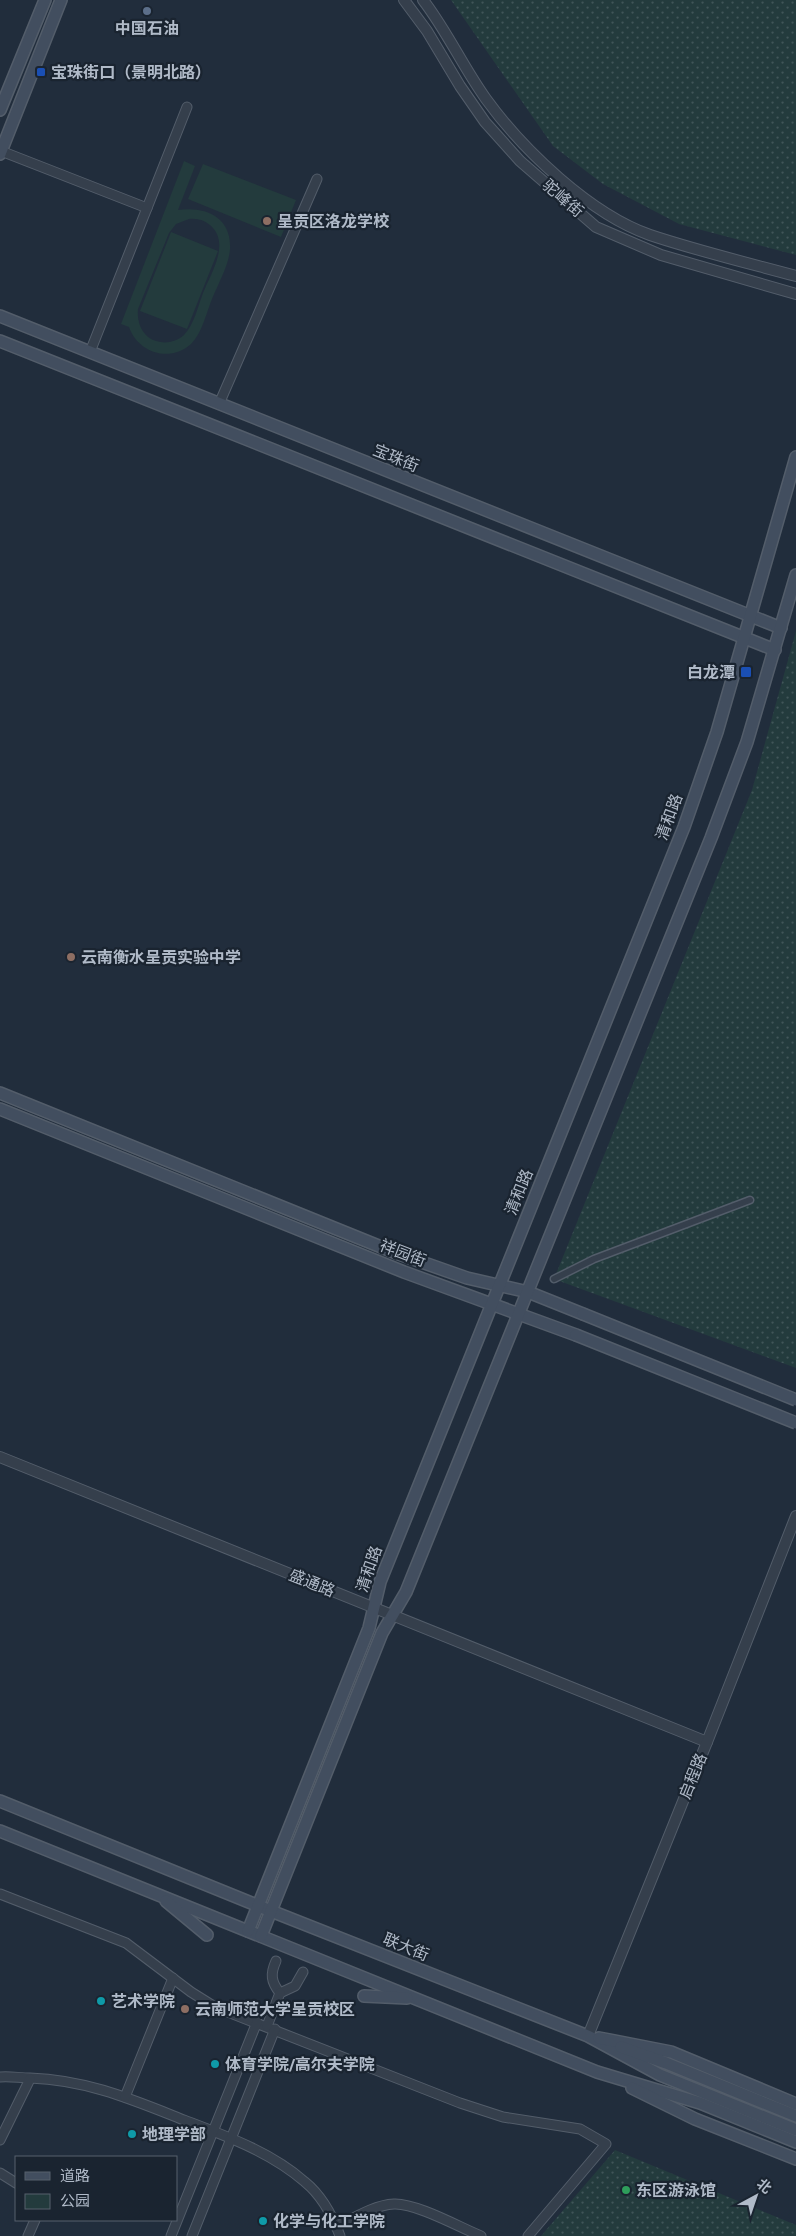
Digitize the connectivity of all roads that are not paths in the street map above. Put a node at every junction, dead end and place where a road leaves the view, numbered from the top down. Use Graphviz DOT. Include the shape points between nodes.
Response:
graph roads {
  1 [pos="45,0"];
  2 [pos="61,0"];
  3 [pos="404,0"];
  4 [pos="423,0"];
  5 [pos="187,107"];
  6 [pos="0,110"];
  7 [pos="1,152"];
  8 [pos="318,179"];
  9 [pos="147,208"];
  10 [pos="796,276"];
  11 [pos="796,294"];
  12 [pos="0,316"];
  13 [pos="0,341"];
  14 [pos="90,352"];
  15 [pos="219,404"];
  16 [pos="796,457"];
  17 [pos="796,575"];
  18 [pos="752,617"];
  19 [pos="781,628"];
  20 [pos="745,640"];
  21 [pos="775,650"];
  22 [pos="0,1093"];
  23 [pos="0,1109"];
  24 [pos="750,1200"];
  25 [pos="554,1279"];
  26 [pos="499,1286"];
  27 [pos="528,1292"];
  28 [pos="491,1304"];
  29 [pos="520,1313"];
  30 [pos="796,1400"];
  31 [pos="796,1423"];
  32 [pos="0,1457"];
  33 [pos="796,1516"];
  34 [pos="374,1608"];
  35 [pos="392,1615"];
  36 [pos="707,1742"];
  37 [pos="0,1801"];
  38 [pos="0,1831"];
  39 [pos="0,1894"];
  40 [pos="156,1894"];
  41 [pos="258,1906"];
  42 [pos="270,1911"];
  43 [pos="248,1931"];
  44 [pos="207,1935"];
  45 [pos="261,1936"];
  46 [pos="276,1962"];
  47 [pos="303,1972"];
  48 [pos="173,1978"];
  49 [pos="280,1992"];
  50 [pos="364,1996"];
  51 [pos="417,1999"];
  52 [pos="257,2022"];
  53 [pos="271,2028"];
  54 [pos="588,2036"];
  55 [pos="596,2072"];
  56 [pos="0,2077"];
  57 [pos="30,2078"];
  58 [pos="125,2097"];
  59 [pos="796,2104"];
  60 [pos="796,2116"];
  61 [pos="796,2130"];
  62 [pos="213,2132"];
  63 [pos="231,2139"];
  64 [pos="0,2140"];
  65 [pos="796,2142"];
  66 [pos="796,2159"];
  67 [pos="0,2173"];
  68 [pos="15,2182"];
  69 [pos="178,2219"];
  70 [pos="35,2221"];
  71 [pos="177,2221"];
  72 [pos="338,2232"];
  73 [pos="28,2236"];
  74 [pos="171,2236"];
  75 [pos="192,2236"];
  76 [pos="481,2236"];
  77 [pos="528,2236"];
  1 -- 6 [label="main road"];
  2 -- 7 [label="main road"];
  3 -- 11 [label="street, 驼峰街" via="485,122 520,161 596,227 661,254"];
  4 -- 10 [label="street, 驼峰街" via="486,99 513,132 573,191 649,234"];
  5 -- 9 [label="street"];
  7 -- 9 [label="street"];
  8 -- 15 [label="street"];
  9 -- 14 [label="street"];
  12 -- 14 [label="main road, 宝珠街"];
  13 -- 20 [label="main road"];
  14 -- 15 [label="main road, 宝珠街"];
  15 -- 18 [label="main road, 宝珠街"];
  16 -- 18 [label="main road, 清和路"];
  17 -- 19 [label="main road"];
  18 -- 19 [label="main road, 宝珠街"];
  18 -- 20 [label="main road, 清和路"];
  19 -- 21 [label="main road"];
  20 -- 21 [label="main road"];
  20 -- 26 [label="main road, 清和路" via="684,827"];
  21 -- 27 [label="main road" via="747,742 711,838"];
  22 -- 26 [label="main road, 祥园街" via="396,1253"];
  23 -- 28 [label="main road, 祥园街"];
  24 -- 25 [label="street" via="594,1259"];
  26 -- 27 [label="main road, 祥园街"];
  26 -- 28 [label="main road, 清和路"];
  27 -- 29 [label="main road"];
  27 -- 30 [label="main road, 祥园街, bridge"];
  28 -- 29 [label="main road, 祥园街"];
  28 -- 34 [label="main road, 清和路" via="383,1574"];
  29 -- 31 [label="main road, 祥园街, bridge"];
  29 -- 35 [label="main road" via="406,1592"];
  32 -- 34 [label="street, 盛通路"];
  33 -- 36 [label="street, 启程路"];
  34 -- 35 [label="street, 盛通路"];
  34 -- 41 [label="main road, 清和路" via="369,1628"];
  35 -- 36 [label="street, 盛通路"];
  35 -- 42 [label="main road"];
  36 -- 54 [label="street, 启程路"];
  37 -- 41 [label="main road, 联大街"];
  38 -- 40 [label="main road"];
  39 -- 48 [label="street" via="126,1943"];
  40 -- 43 [label="main road"];
  40 -- 44 [label="main road"];
  41 -- 42 [label="main road, 联大街"];
  41 -- 43 [label="main road, 清和路"];
  42 -- 45 [label="main road"];
  42 -- 54 [label="main road, 联大街"];
  43 -- 45 [label="main road"];
  45 -- 51 [label="main road"];
  46 -- 49 [label="street" via="272,1978"];
  47 -- 49 [label="street" via="295,1986"];
  48 -- 52 [label="street" via="215,2007"];
  48 -- 58 [label="street"];
  49 -- 53 [label="street"];
  50 -- 51 [label="main road"];
  51 -- 55 [label="main road"];
  52 -- 53 [label="street"];
  52 -- 62 [label="street"];
  53 -- 63 [label="street"];
  53 -- 77 [label="street" via="460,2103 503,2117 580,2129 606,2144"];
  54 -- 59 [label="main road" via="671,2052"];
  54 -- 60 [label="main road" via="666,2063"];
  54 -- 61 [label="main road, 联大街" via="660,2075"];
  55 -- 65 [label="main road" via="700,2103"];
  55 -- 66 [label="main road" via="695,2118"];
  56 -- 57 [label="street"];
  57 -- 58 [label="street" via="94,2087"];
  57 -- 64 [label="street"];
  58 -- 62 [label="street"];
  62 -- 63 [label="street"];
  62 -- 69 [label="street"];
  63 -- 72 [label="street" via="283,2164 308,2184 333,2218"];
  63 -- 75 [label="street"];
  67 -- 68 [label="street"];
  70 -- 73 [label="street"];
  71 -- 74 [label="street"];
  72 -- 76 [label="street" via="369,2211 393,2204 408,2205"];
}
